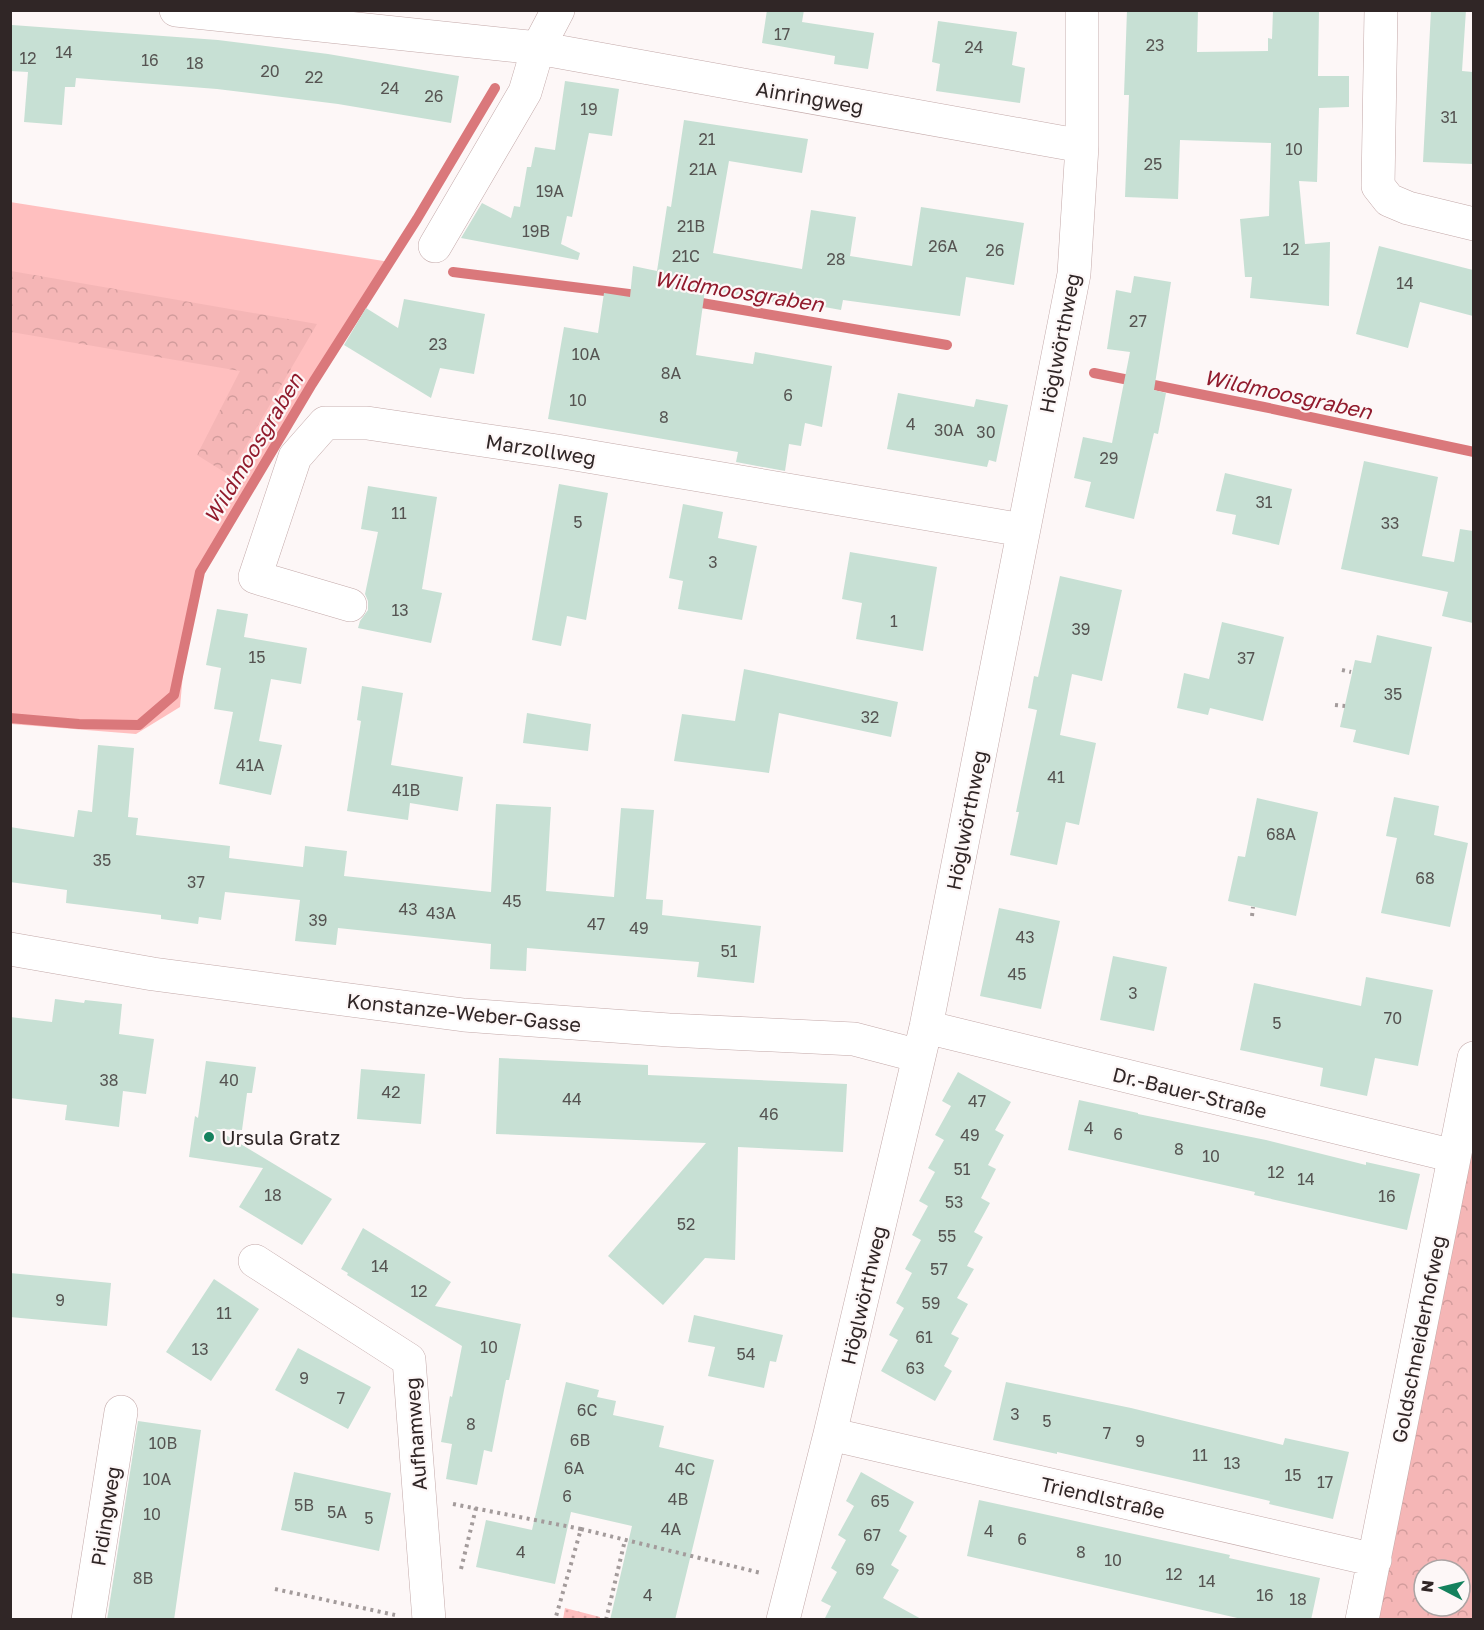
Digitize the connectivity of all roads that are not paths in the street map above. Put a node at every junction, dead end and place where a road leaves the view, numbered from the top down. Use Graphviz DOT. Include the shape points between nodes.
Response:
graph roads {
  1 [pos="176,10"];
  2 [pos="558,10"];
  3 [pos="1082,10"];
  4 [pos="1381,10"];
  5 [pos="538,48"];
  6 [pos="1082,146"];
  7 [pos="1473,224"];
  8 [pos="435,246"];
  9 [pos="1023,530"];
  10 [pos="350,605"];
  11 [pos="10,949"];
  12 [pos="923,1042"];
  13 [pos="1473,1058"];
  14 [pos="1454,1156"];
  15 [pos="255,1261"];
  16 [pos="121,1412"];
  17 [pos="830,1434"];
  18 [pos="1375,1560"];
  19 [pos="417,1618"];
  20 [pos="88,1620"];
  21 [pos="783,1620"];
  22 [pos="1362,1620"];
  1 -- 5 [label="street, Ainringweg"];
  2 -- 5 [label="street"];
  3 -- 6 [label="street, Höglwörthweg"];
  4 -- 7 [label="street" via="1378,186 1389,200 1408,208"];
  5 -- 6 [label="street, Ainringweg"];
  5 -- 8 [label="street" via="525,92"];
  6 -- 9 [label="street, Höglwörthweg" via="1074,274"];
  9 -- 10 [label="street, Marzollweg" via="557,451 367,423 325,423 295,457 255,578"];
  9 -- 12 [label="street, Höglwörthweg"];
  11 -- 12 [label="street, Konstanze-Weber-Gasse" via="153,974 464,1015"];
  12 -- 14 [label="street, Dr.-Bauer-Straße"];
  12 -- 17 [label="street, Höglwörthweg"];
  13 -- 14 [label="street, Goldschneiderhofweg"];
  14 -- 18 [label="street, Goldschneiderhofweg"];
  15 -- 19 [label="street, Aufhamweg" via="410,1360 420,1497"];
  16 -- 20 [label="street, Pidingweg"];
  17 -- 18 [label="street, Triendlstraße"];
  17 -- 21 [label="street, Höglwörthweg"];
  18 -- 22 [label="street, Goldschneiderhofweg"];
}
